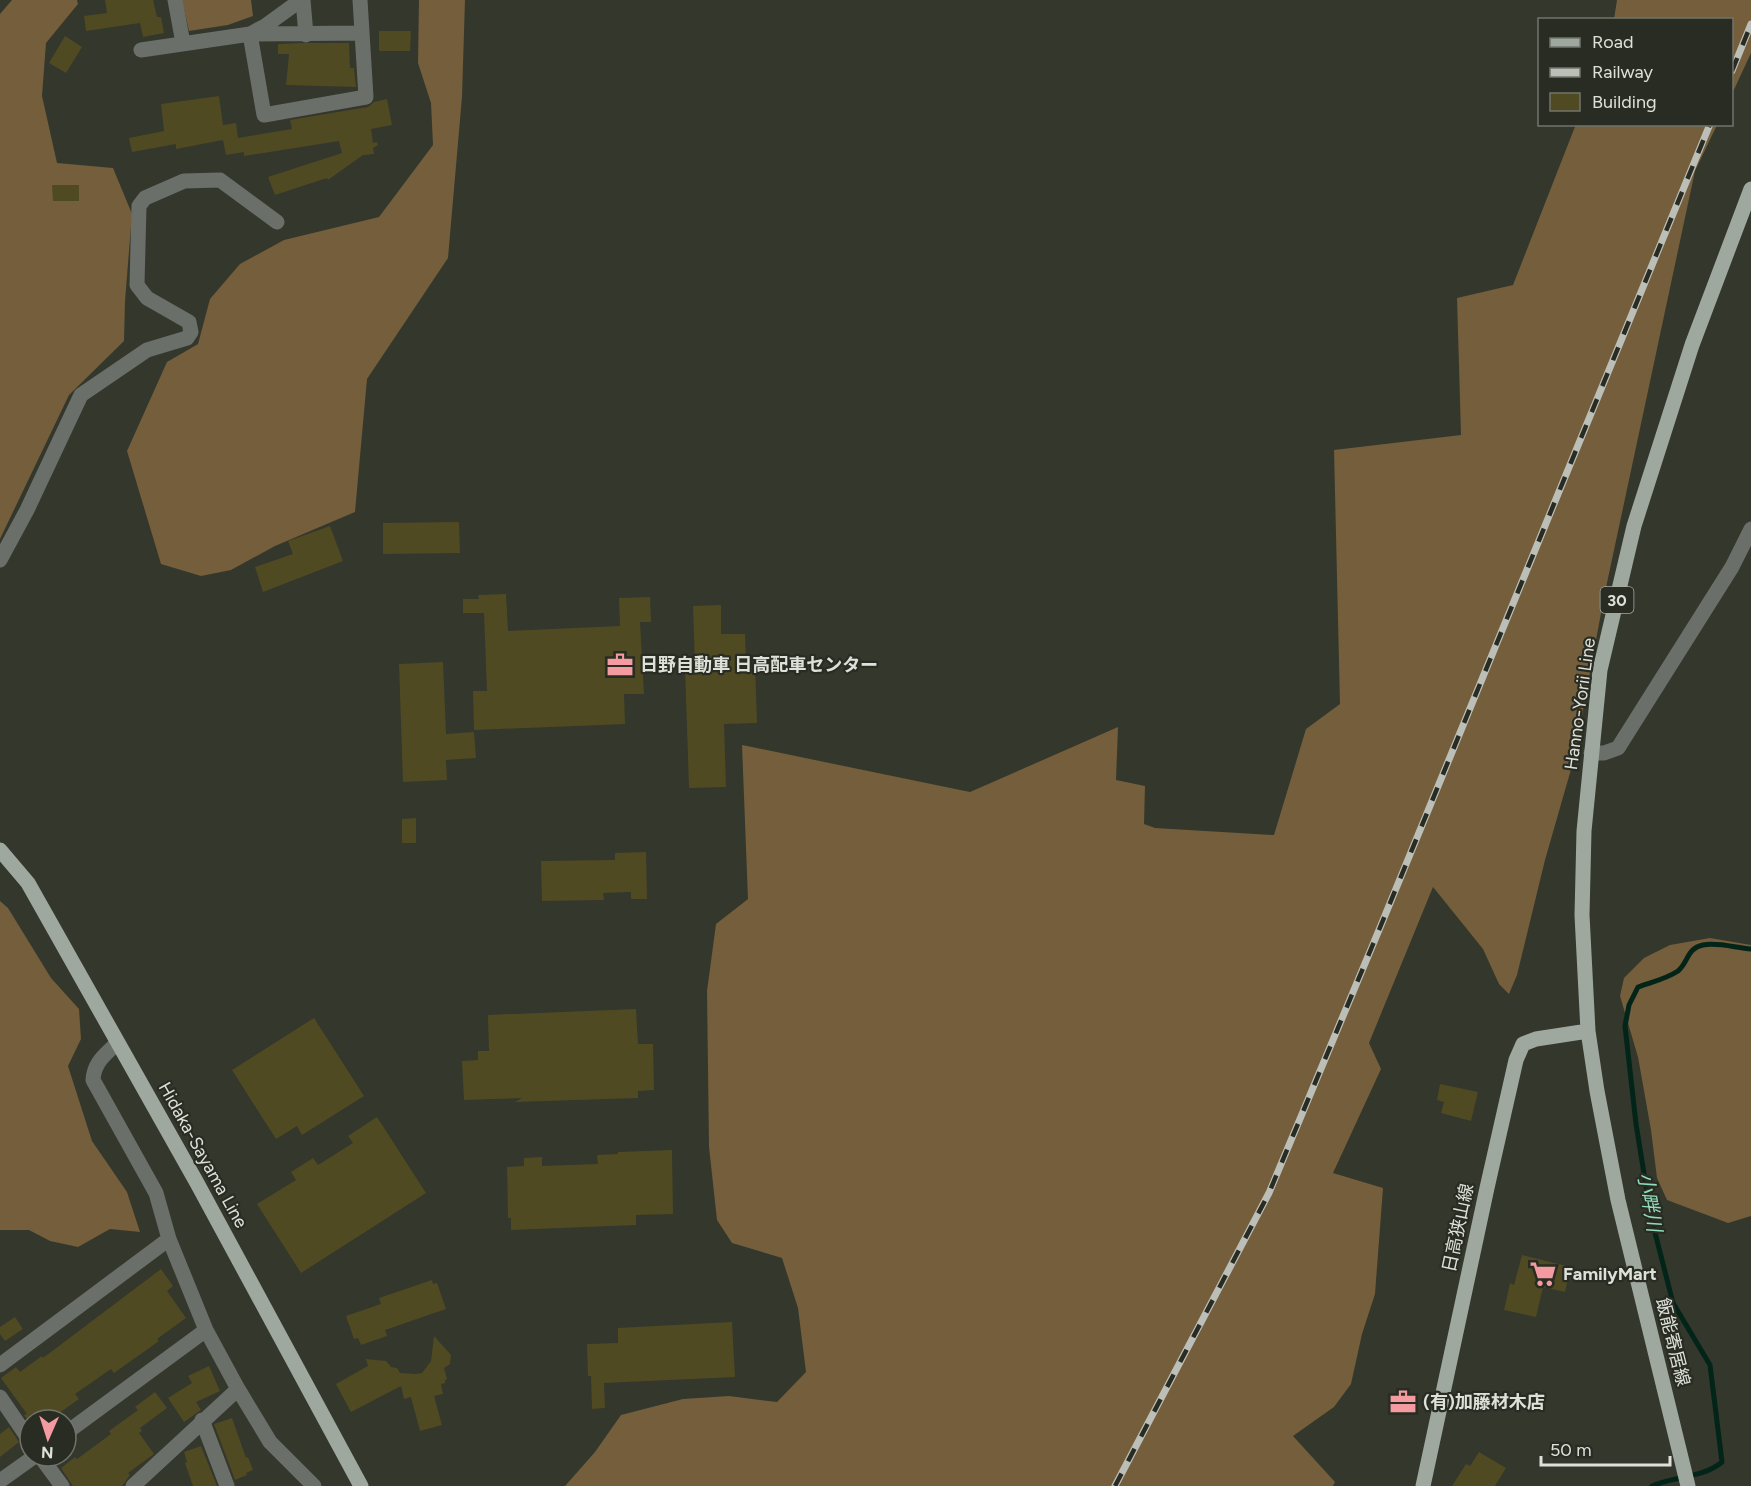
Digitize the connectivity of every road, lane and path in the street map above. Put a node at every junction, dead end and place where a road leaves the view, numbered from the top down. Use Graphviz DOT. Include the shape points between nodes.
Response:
graph roads {
  1 [pos="175,0"];
  2 [pos="302,0"];
  3 [pos="360,0"];
  4 [pos="362,33"];
  5 [pos="250,34"];
  6 [pos="306,35"];
  7 [pos="183,43"];
  8 [pos="141,50"];
  9 [pos="1751,189"];
  10 [pos="277,222"];
  11 [pos="1751,529"];
  12 [pos="0,560"];
  13 [pos="1591,753"];
  14 [pos="0,850"];
  15 [pos="1588,1031"];
  16 [pos="117,1042"];
  17 [pos="170,1239"];
  18 [pos="206,1330"];
  19 [pos="0,1365"];
  20 [pos="238,1389"];
  21 [pos="0,1396"];
  22 [pos="202,1420"];
  23 [pos="18,1423"];
  24 [pos="78,1424"];
  25 [pos="18,1468"];
  26 [pos="49,1468"];
  27 [pos="0,1481"];
  28 [pos="62,1486"];
  29 [pos="133,1486"];
  30 [pos="227,1486"];
  31 [pos="314,1486"];
  32 [pos="361,1486"];
  33 [pos="1423,1486"];
  34 [pos="1688,1486"];
  1 -- 7 [label="street"];
  2 -- 5 [label="street"];
  2 -- 6 [label="street"];
  3 -- 4 [label="street"];
  4 -- 5 [label="street" via="366,97 264,115"];
  4 -- 6 [label="street"];
  5 -- 6 [label="street"];
  5 -- 7 [label="street"];
  7 -- 8 [label="street"];
  9 -- 13 [label="main road, Hanno-Yorii Line / 30" via="1692,345 1634,526 1600,670"];
  10 -- 12 [label="street" via="220,180 184,181 145,198 139,206 137,285 147,298 189,322 191,332 187,338 147,350 81,395"];
  11 -- 13 [label="street" via="1732,567 1618,748"];
  13 -- 15 [label="main road, Hanno-Yorii Line / 30" via="1582,915"];
  14 -- 16 [label="main road, Hidaka-Sayama Line" via="28,883"];
  15 -- 33 [label="main road, 日高狭山線" via="1523,1044 1516,1060"];
  15 -- 34 [label="main road, 飯能寄居線 / 30" via="1618,1200"];
  16 -- 17 [label="street" via="93,1069 93,1080 156,1193"];
  16 -- 32 [label="main road, Hidaka-Sayama Line"];
  17 -- 18 [label="street"];
  17 -- 19 [label="street"];
  18 -- 20 [label="street"];
  18 -- 24 [label="street"];
  20 -- 22 [label="street"];
  20 -- 31 [label="street" via="270,1442"];
  21 -- 23 [label="street"];
  22 -- 29 [label="street"];
  22 -- 30 [label="street"];
  25 -- 27 [label="street"];
  26 -- 28 [label="street"];
}
